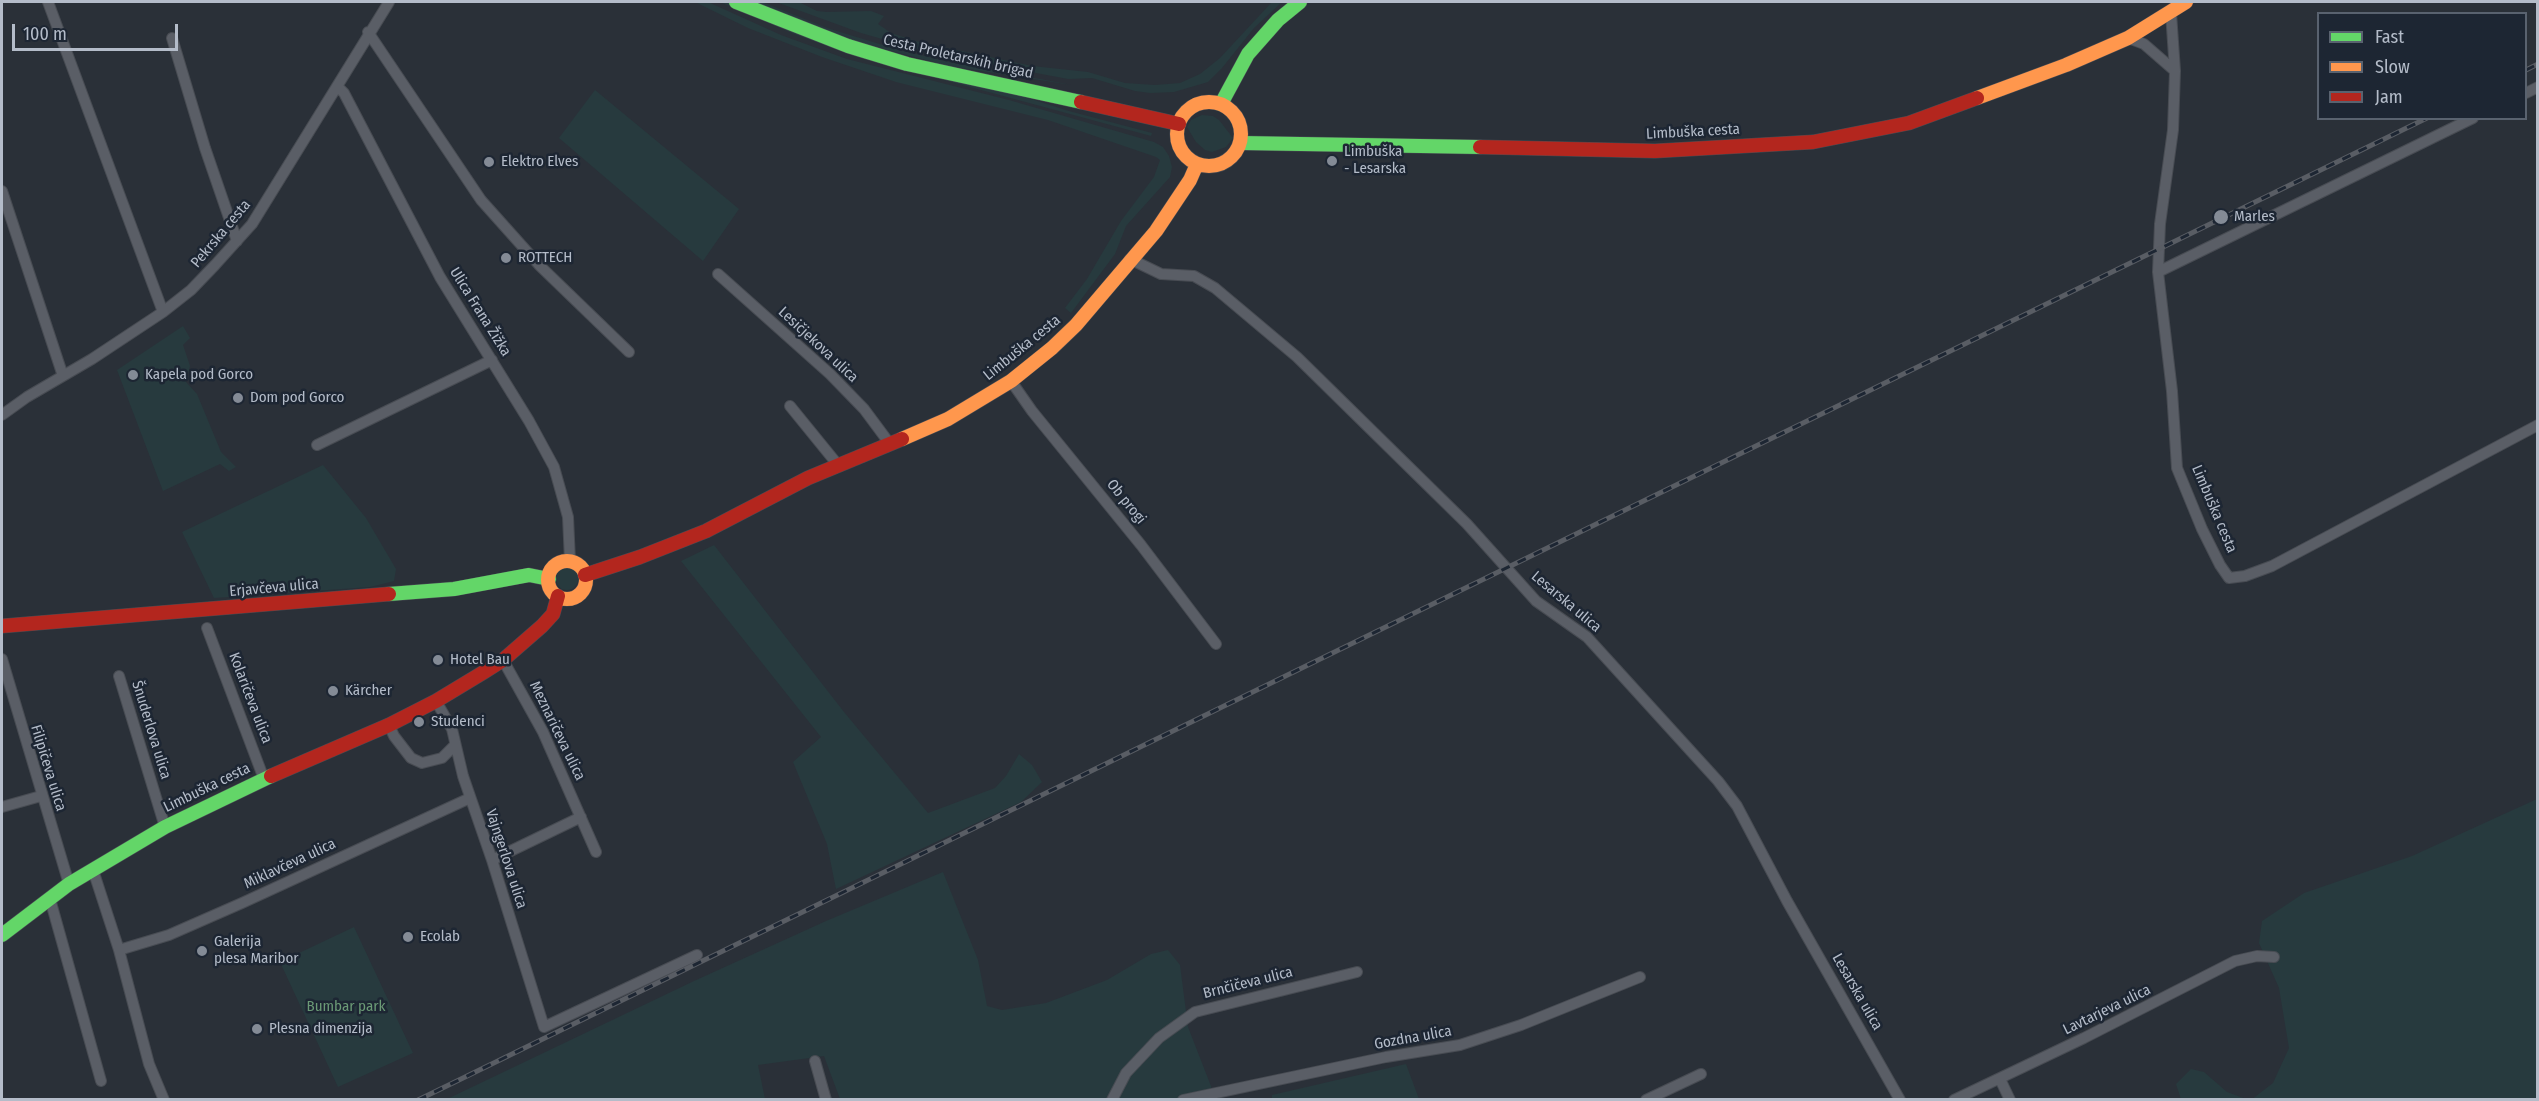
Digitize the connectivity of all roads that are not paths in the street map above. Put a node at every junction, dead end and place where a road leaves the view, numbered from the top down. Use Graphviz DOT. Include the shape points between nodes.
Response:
graph roads {
  1 [pos="48,2"];
  2 [pos="390,2"];
  3 [pos="736,2"];
  4 [pos="1300,2"];
  5 [pos="2186,2"];
  6 [pos="2171,13"];
  7 [pos="368,32"];
  8 [pos="172,38"];
  9 [pos="2128,38"];
  10 [pos="2175,71"];
  11 [pos="337,86"];
  12 [pos="1221,104"];
  13 [pos="2469,120"];
  14 [pos="1179,124"];
  15 [pos="1241,143"];
  16 [pos="1197,164"];
  17 [pos="2,191"];
  18 [pos="237,241"];
  19 [pos="1130,260"];
  20 [pos="2158,272"];
  21 [pos="718,274"];
  22 [pos="163,312"];
  23 [pos="629,352"];
  24 [pos="492,360"];
  25 [pos="63,376"];
  26 [pos="1011,381"];
  27 [pos="790,406"];
  28 [pos="2,415"];
  29 [pos="2538,425"];
  30 [pos="890,444"];
  31 [pos="317,445"];
  32 [pos="838,465"];
  33 [pos="570,561"];
  34 [pos="585,575"];
  35 [pos="549,579"];
  36 [pos="558,596"];
  37 [pos="2,626"];
  38 [pos="207,628"];
  39 [pos="1216,644"];
  40 [pos="2,659"];
  41 [pos="503,660"];
  42 [pos="119,676"];
  43 [pos="4,679"];
  44 [pos="436,701"];
  45 [pos="388,724"];
  46 [pos="454,746"];
  47 [pos="264,779"];
  48 [pos="41,796"];
  49 [pos="470,798"];
  50 [pos="2,807"];
  51 [pos="581,817"];
  52 [pos="165,827"];
  53 [pos="596,852"];
  54 [pos="492,860"];
  55 [pos="93,870"];
  56 [pos="69,884"];
  57 [pos="50,899"];
  58 [pos="2,935"];
  59 [pos="119,950"];
  60 [pos="697,955"];
  61 [pos="2274,957"];
  62 [pos="1357,972"];
  63 [pos="1640,977"];
  64 [pos="815,1061"];
  65 [pos="1701,1074"];
  66 [pos="2000,1079"];
  67 [pos="101,1081"];
  68 [pos="164,1100"];
  69 [pos="826,1100"];
  70 [pos="1112,1100"];
  71 [pos="1183,1100"];
  72 [pos="1646,1100"];
  73 [pos="1900,1100"];
  74 [pos="1954,1100"];
  75 [pos="2010,1100"];
  1 -- 22 [label="street"];
  2 -- 7 [label="street, Pekrska cesta"];
  3 -- 14 [label="main road, Cesta Proletarskih brigad" via="848,46 907,64"];
  4 -- 12 [label="main road" via="1255,45"];
  5 -- 6 [label="main road, Limbuška cesta"];
  6 -- 9 [label="main road, Limbuška cesta"];
  6 -- 10 [label="street, Limbuška cesta"];
  7 -- 11 [label="street, Pekrska cesta"];
  7 -- 23 [label="street" via="481,200 540,266"];
  8 -- 18 [label="street"];
  9 -- 10 [label="street" via="2144,44"];
  9 -- 15 [label="main road, Limbuška cesta" via="1909,123 1813,142 1655,151"];
  10 -- 20 [label="street, Limbuška cesta" via="2176,103 2160,224"];
  11 -- 18 [label="street, Pekrska cesta" via="252,224"];
  11 -- 24 [label="street, Ulica Frana Žižka" via="440,277"];
  12 -- 14 [label="main road" via="1196,105"];
  12 -- 15 [label="main road" via="1240,124"];
  13 -- 20 [label="street"];
  14 -- 16 [label="main road" via="1182,152"];
  15 -- 16 [label="main road" via="1224,163"];
  16 -- 19 [label="main road, Limbuška cesta" via="1156,231"];
  17 -- 25 [label="street"];
  18 -- 22 [label="street, Pekrska cesta" via="191,290"];
  19 -- 26 [label="main road, Limbuška cesta" via="1076,325"];
  19 -- 73 [label="street, Lesarska ulica" via="1161,274 1194,276 1215,288 1297,357 1467,524 1529,594 1593,643 1737,806"];
  20 -- 29 [label="street, Limbuška cesta" via="2177,468 2202,529 2229,578 2272,566"];
  21 -- 30 [label="street, Lesičjekova ulica" via="830,374 864,409"];
  22 -- 25 [label="street, Pekrska cesta"];
  24 -- 31 [label="street"];
  24 -- 33 [label="street, Ulica Frana Žižka" via="554,467 568,517"];
  25 -- 28 [label="street, Pekrska cesta"];
  26 -- 30 [label="main road, Limbuška cesta" via="948,419"];
  26 -- 39 [label="street, Ob progi"];
  27 -- 32 [label="street"];
  30 -- 32 [label="main road, Limbuška cesta"];
  32 -- 34 [label="main road, Limbuška cesta" via="678,543"];
  33 -- 34 [label="main road" via="578,564"];
  33 -- 35 [label="main road" via="556,565"];
  34 -- 36 [label="main road" via="580,593 570,598"];
  35 -- 36 [label="main road"];
  35 -- 37 [label="main road, Erjavčeva ulica" via="529,575 454,590"];
  36 -- 41 [label="main road, Limbuška cesta" via="553,614 543,626"];
  38 -- 47 [label="street, Kolaričeva ulica"];
  40 -- 43 [label="street, Filipičeva ulica"];
  41 -- 44 [label="main road, Limbuška cesta"];
  41 -- 51 [label="street, Meznaričeva ulica" via="543,732"];
  42 -- 52 [label="street, Šnuderlova ulica"];
  43 -- 48 [label="street, Filipičeva ulica"];
  44 -- 45 [label="main road, Limbuška cesta"];
  44 -- 46 [label="street, Vajngerlova ulica" via="452,729"];
  45 -- 46 [label="street" via="411,758 422,763 442,758"];
  45 -- 47 [label="main road, Limbuška cesta"];
  46 -- 49 [label="street, Vajngerlova ulica"];
  47 -- 52 [label="main road, Limbuška cesta"];
  48 -- 50 [label="street"];
  48 -- 56 [label="street, Filipičeva ulica"];
  49 -- 54 [label="street, Vajngerlova ulica"];
  49 -- 59 [label="street, Miklavčeva ulica" via="202,921"];
  51 -- 53 [label="street, Meznaričeva ulica"];
  51 -- 54 [label="street"];
  52 -- 55 [label="main road, Limbuška cesta"];
  54 -- 60 [label="street, Vajngerlova ulica" via="544,1027"];
  55 -- 56 [label="main road, Limbuška cesta"];
  55 -- 59 [label="street"];
  56 -- 57 [label="main road, Limbuška cesta"];
  57 -- 58 [label="main road, Limbuška cesta"];
  57 -- 67 [label="street"];
  59 -- 68 [label="street" via="149,1064"];
  61 -- 66 [label="street, Lavtarjeva ulica" via="2235,961"];
  62 -- 70 [label="street, Brnčičeva ulica" via="1195,1012 1159,1038 1126,1073"];
  63 -- 71 [label="street, Gozdna ulica" via="1460,1045"];
  64 -- 69 [label="street"];
  65 -- 72 [label="street"];
  66 -- 74 [label="street, Lavtarjeva ulica"];
  66 -- 75 [label="street"];
}
